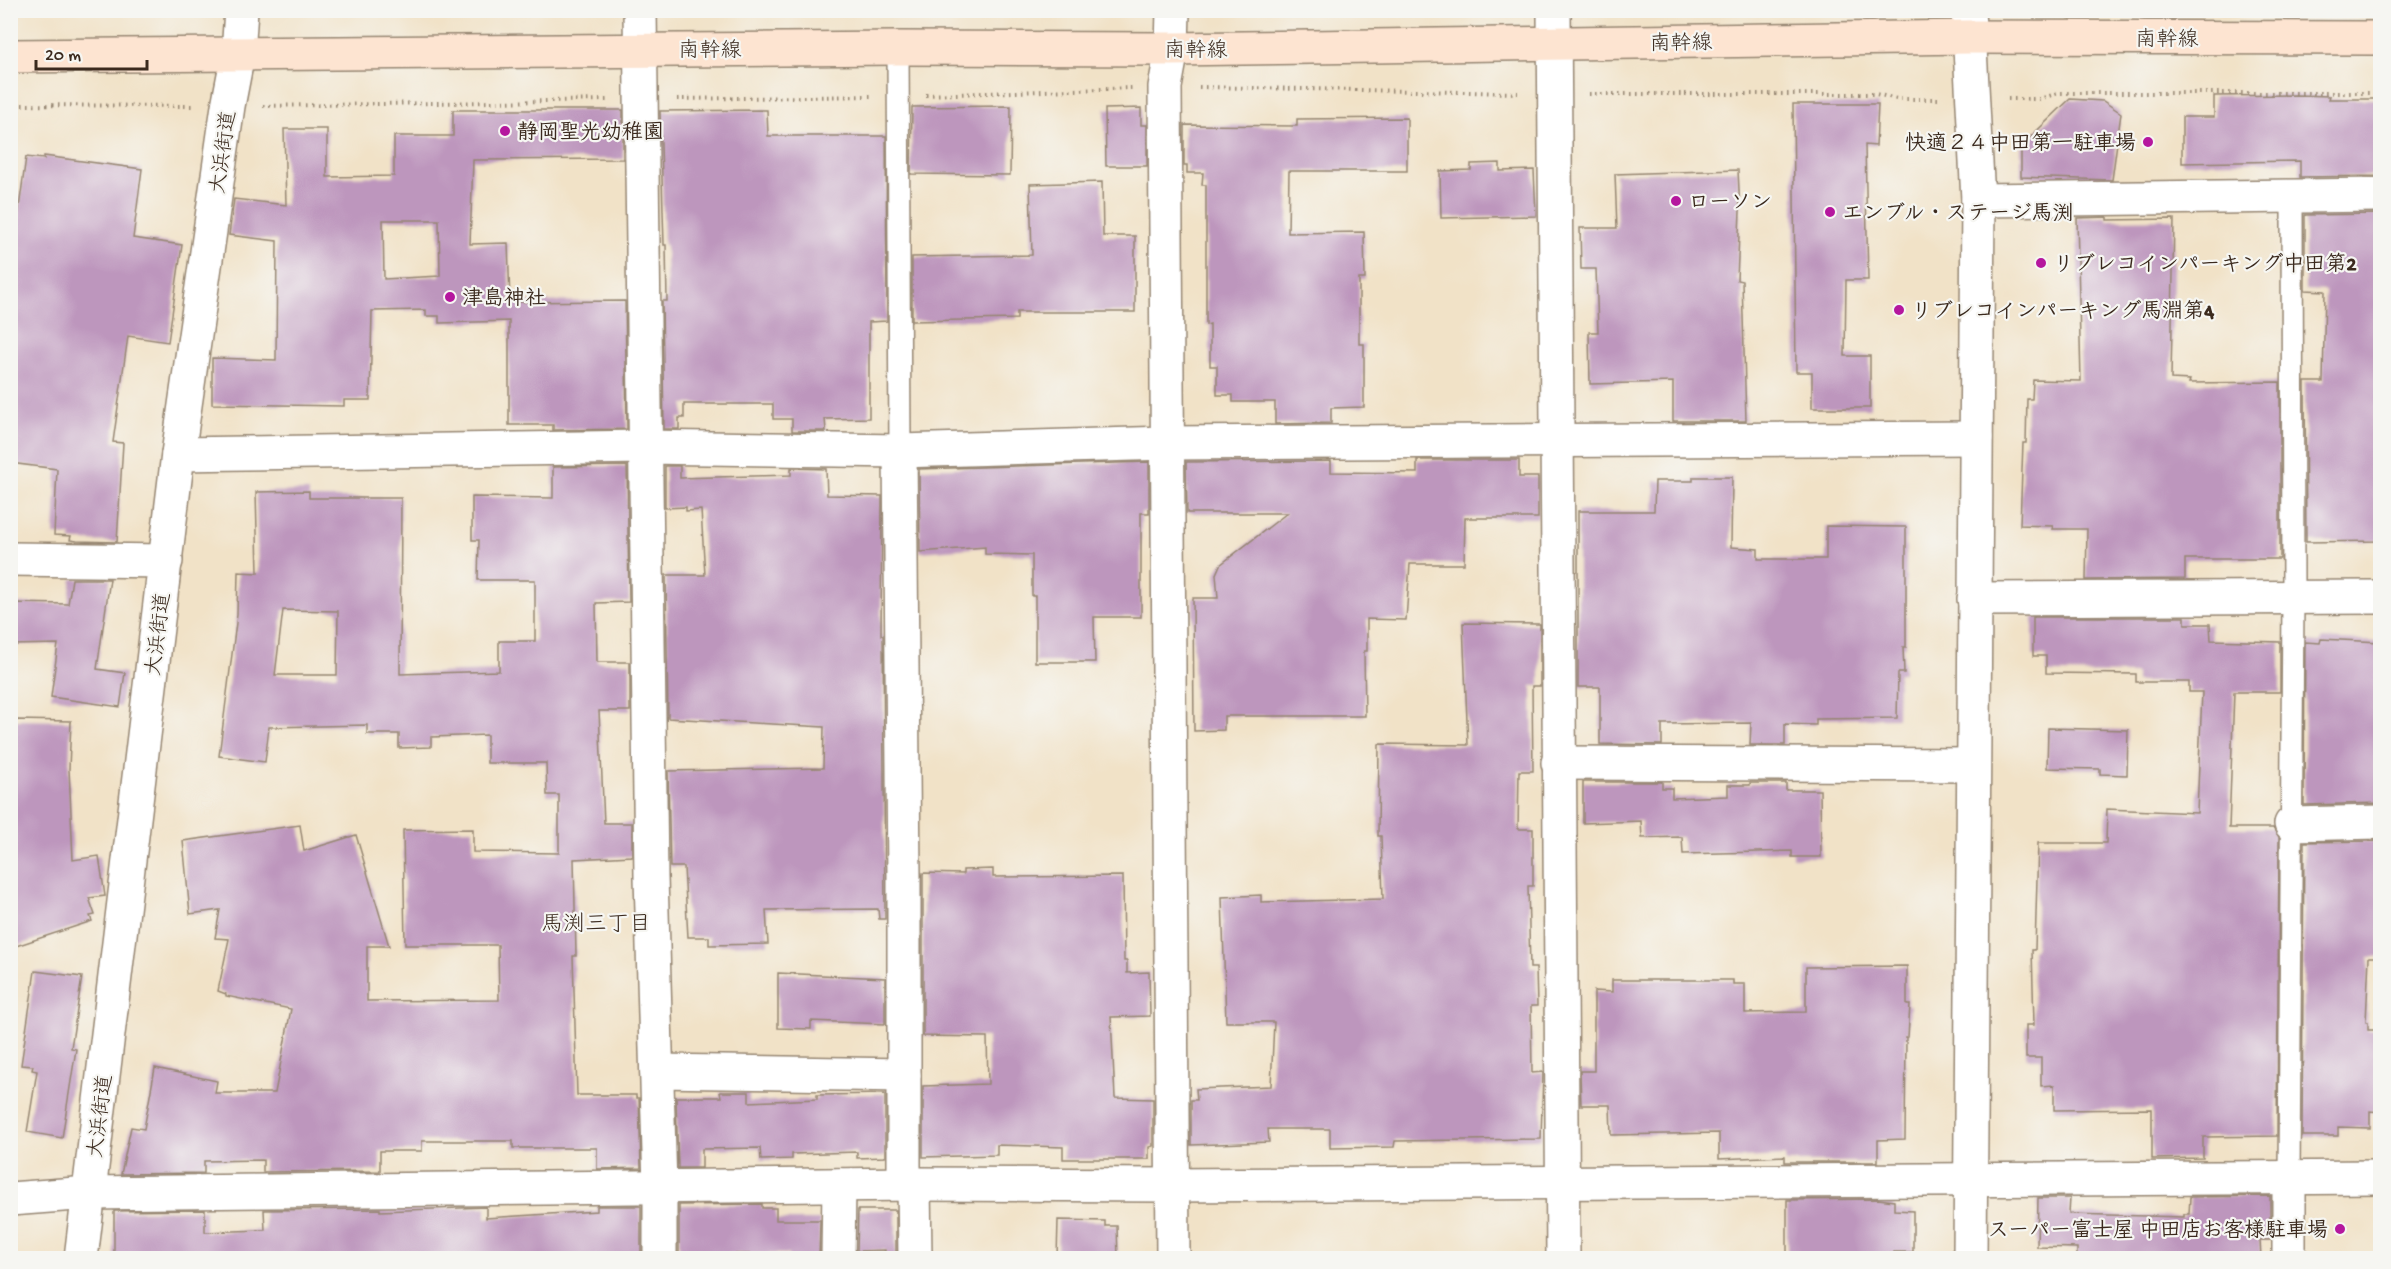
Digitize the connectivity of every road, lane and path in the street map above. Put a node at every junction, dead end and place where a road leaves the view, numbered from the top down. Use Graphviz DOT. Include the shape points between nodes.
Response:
graph roads {
  1 [pos="241,10"];
  2 [pos="640,10"];
  3 [pos="1173,10"];
  4 [pos="1554,10"];
  5 [pos="1969,24"];
  6 [pos="2380,38"];
  7 [pos="1554,45"];
  8 [pos="898,48"];
  9 [pos="1172,49"];
  10 [pos="640,50"];
  11 [pos="238,54"];
  12 [pos="10,56"];
  13 [pos="2380,195"];
  14 [pos="2292,196"];
  15 [pos="1978,200"];
  16 [pos="1976,438"];
  17 [pos="1555,440"];
  18 [pos="1167,443"];
  19 [pos="645,447"];
  20 [pos="900,451"];
  21 [pos="178,454"];
  22 [pos="10,559"];
  23 [pos="166,561"];
  24 [pos="2293,597"];
  25 [pos="2380,597"];
  26 [pos="1974,599"];
  27 [pos="1558,764"];
  28 [pos="1972,765"];
  29 [pos="2380,822"];
  30 [pos="2291,824"];
  31 [pos="657,1071"];
  32 [pos="904,1075"];
  33 [pos="2289,1177"];
  34 [pos="2380,1177"];
  35 [pos="1970,1180"];
  36 [pos="1561,1182"];
  37 [pos="909,1184"];
  38 [pos="839,1185"];
  39 [pos="1172,1185"];
  40 [pos="660,1187"];
  41 [pos="89,1193"];
  42 [pos="10,1199"];
  43 [pos="81,1258"];
  44 [pos="660,1258"];
  45 [pos="838,1258"];
  46 [pos="915,1258"];
  47 [pos="1173,1258"];
  48 [pos="1563,1258"];
  49 [pos="1970,1258"];
  50 [pos="2289,1258"];
  1 -- 11 [label="street, 大浜街道"];
  2 -- 10 [label="street"];
  3 -- 9 [label="street"];
  4 -- 7 [label="street"];
  5 -- 6 [label="main road, 南幹線"];
  5 -- 7 [label="main road, 南幹線"];
  5 -- 15 [label="street"];
  7 -- 9 [label="main road, 南幹線"];
  7 -- 17 [label="street"];
  8 -- 9 [label="main road, 南幹線"];
  8 -- 10 [label="main road, 南幹線"];
  8 -- 20 [label="lane"];
  9 -- 18 [label="street" via="1165,87"];
  10 -- 11 [label="main road, 南幹線"];
  10 -- 19 [label="street"];
  11 -- 12 [label="main road, 南幹線"];
  11 -- 21 [label="street, 大浜街道"];
  13 -- 14 [label="street"];
  14 -- 15 [label="street"];
  14 -- 24 [label="lane"];
  15 -- 16 [label="street"];
  16 -- 17 [label="street"];
  16 -- 26 [label="street"];
  17 -- 18 [label="street"];
  17 -- 27 [label="street"];
  18 -- 20 [label="street"];
  18 -- 39 [label="street"];
  19 -- 20 [label="street"];
  19 -- 21 [label="street"];
  19 -- 31 [label="street"];
  20 -- 32 [label="street"];
  21 -- 23 [label="street, 大浜街道"];
  22 -- 23 [label="street"];
  23 -- 41 [label="street, 大浜街道"];
  24 -- 25 [label="street"];
  24 -- 26 [label="street"];
  24 -- 30 [label="lane"];
  26 -- 28 [label="street"];
  27 -- 28 [label="street"];
  27 -- 36 [label="street"];
  28 -- 35 [label="street"];
  29 -- 30 [label="street"];
  30 -- 33 [label="lane"];
  31 -- 32 [label="street"];
  31 -- 40 [label="street"];
  32 -- 37 [label="street"];
  33 -- 34 [label="street"];
  33 -- 35 [label="street"];
  33 -- 50 [label="street"];
  35 -- 36 [label="street"];
  35 -- 49 [label="street"];
  36 -- 39 [label="street"];
  36 -- 48 [label="street"];
  37 -- 38 [label="street"];
  37 -- 39 [label="street"];
  37 -- 46 [label="street"];
  38 -- 40 [label="street"];
  38 -- 45 [label="street"];
  39 -- 47 [label="street"];
  40 -- 41 [label="street"];
  40 -- 44 [label="street"];
  41 -- 42 [label="street"];
  41 -- 43 [label="street, 大浜街道"];
}
